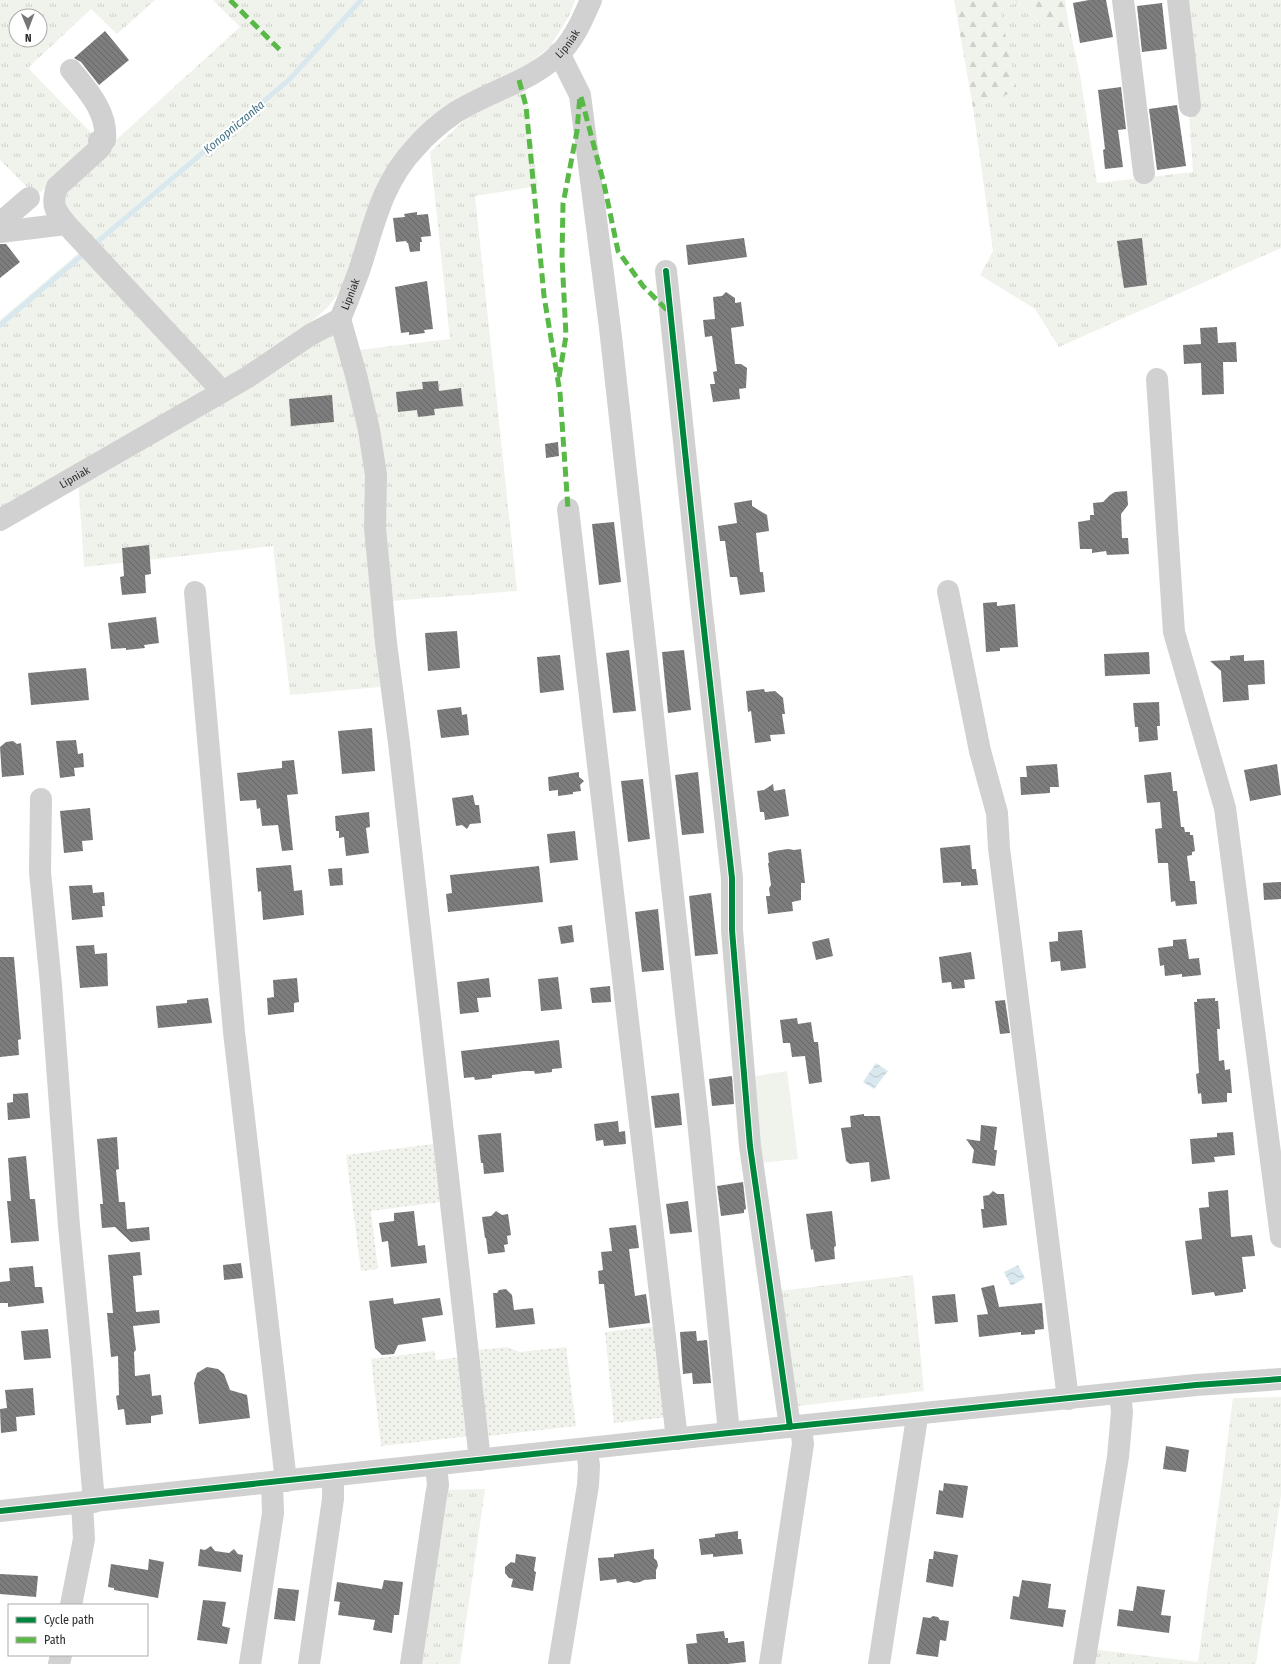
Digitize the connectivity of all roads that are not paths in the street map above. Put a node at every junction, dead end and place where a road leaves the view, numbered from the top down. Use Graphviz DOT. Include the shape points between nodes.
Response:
graph roads {
  1 [pos="591,0"];
  2 [pos="1123,0"];
  3 [pos="1178,0"];
  4 [pos="559,53"];
  5 [pos="71,70"];
  6 [pos="1190,106"];
  7 [pos="1144,173"];
  8 [pos="30,198"];
  9 [pos="0,223"];
  10 [pos="66,224"];
  11 [pos="0,232"];
  12 [pos="666,271"];
  13 [pos="340,319"];
  14 [pos="1157,379"];
  15 [pos="222,391"];
  16 [pos="568,509"];
  17 [pos="0,520"];
  18 [pos="948,591"];
  19 [pos="195,592"];
  20 [pos="40,799"];
  21 [pos="1281,1237"];
  22 [pos="1281,1379"];
  23 [pos="1120,1394"];
  24 [pos="1068,1399"];
  25 [pos="916,1415"];
  26 [pos="796,1427"];
  27 [pos="730,1433"];
  28 [pos="677,1439"];
  29 [pos="587,1449"];
  30 [pos="480,1460"];
  31 [pos="436,1465"];
  32 [pos="333,1476"];
  33 [pos="279,1482"];
  34 [pos="88,1503"];
  35 [pos="0,1511"];
  36 [pos="71,1604"];
  37 [pos="250,1664"];
  38 [pos="309,1664"];
  39 [pos="411,1664"];
  40 [pos="559,1664"];
  41 [pos="770,1664"];
  42 [pos="879,1664"];
  43 [pos="1084,1664"];
  1 -- 4 [label="street, Lipniak" via="579,28"];
  2 -- 7 [label="street"];
  3 -- 6 [label="street"];
  4 -- 13 [label="street, Lipniak" via="538,70 456,112 432,130 414,149 396,173 381,200 359,271"];
  4 -- 27 [label="street" via="580,95 610,328"];
  5 -- 10 [label="street" via="94,100 106,129 104,140 99,141 101,147 57,187 54,208"];
  8 -- 9 [label="street"];
  10 -- 11 [label="street"];
  10 -- 15 [label="street"];
  12 -- 26 [label="street" via="732,878 732,930 750,1146"];
  13 -- 15 [label="street, Lipniak"];
  13 -- 30 [label="street" via="369,430 376,475 375,528 386,643"];
  14 -- 21 [label="street" via="1174,632 1225,808"];
  15 -- 17 [label="street, Lipniak"];
  16 -- 28 [label="street"];
  18 -- 24 [label="street" via="980,751 997,813 1000,855"];
  19 -- 33 [label="street" via="234,1032"];
  20 -- 34 [label="street" via="40,872 82,1361"];
  22 -- 23 [label="street" via="1237,1381"];
  23 -- 24 [label="street"];
  23 -- 43 [label="street" via="1122,1412 1118,1457"];
  24 -- 25 [label="street"];
  25 -- 26 [label="street"];
  25 -- 42 [label="street"];
  26 -- 27 [label="street"];
  26 -- 41 [label="street" via="803,1444"];
  27 -- 28 [label="street"];
  28 -- 29 [label="street"];
  29 -- 30 [label="street"];
  29 -- 40 [label="street" via="588,1485"];
  30 -- 31 [label="street"];
  31 -- 32 [label="street"];
  31 -- 39 [label="street" via="437,1491"];
  32 -- 33 [label="street"];
  32 -- 38 [label="street" via="333,1499"];
  33 -- 34 [label="street"];
  33 -- 37 [label="street"];
  34 -- 35 [label="street"];
  34 -- 36 [label="street"];
}
